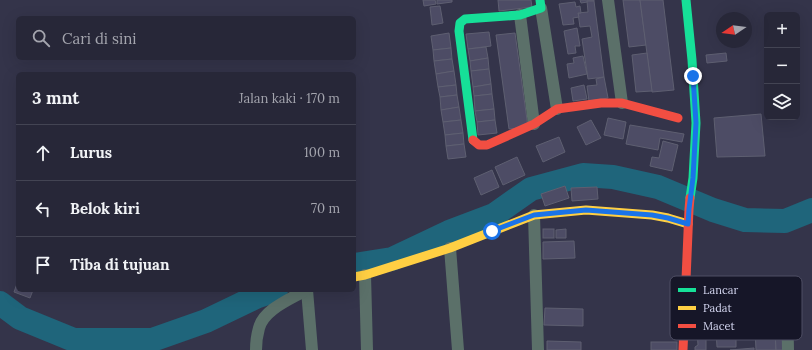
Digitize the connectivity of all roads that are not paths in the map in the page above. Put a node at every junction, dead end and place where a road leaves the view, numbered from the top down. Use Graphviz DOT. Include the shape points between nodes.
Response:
graph roads {
  1 [pos="608,0"];
  2 [pos="686,0"];
  3 [pos="541,4"];
  4 [pos="520,15"];
  5 [pos="622,103"];
  6 [pos="557,109"];
  7 [pos="678,118"];
  8 [pos="534,124"];
  9 [pos="534,215"];
  10 [pos="688,224"];
  11 [pos="450,248"];
  12 [pos="360,276"];
  13 [pos="686,276"];
  14 [pos="303,292"];
  15 [pos="306,292"];
  16 [pos="684,340"];
  17 [pos="256,350"];
  18 [pos="312,350"];
  19 [pos="368,350"];
  20 [pos="458,350"];
  21 [pos="538,350"];
  22 [pos="683,350"];
  1 -- 5 [label="street"];
  2 -- 10 [label="street" via="696,123"];
  3 -- 4 [label="street"];
  3 -- 6 [label="street"];
  4 -- 8 [label="street"];
  4 -- 8 [label="street" via="465,19 460,23 473,140 481,146 487,145"];
  5 -- 6 [label="street"];
  5 -- 7 [label="street"];
  6 -- 8 [label="street"];
  9 -- 10 [label="street" via="586,210 652,215"];
  9 -- 11 [label="street"];
  9 -- 21 [label="street"];
  10 -- 13 [label="street"];
  11 -- 12 [label="street"];
  11 -- 20 [label="street"];
  12 -- 19 [label="street"];
  14 -- 17 [label="street" via="269,312 259,326"];
  15 -- 18 [label="street"];
  16 -- 22 [label="street"];
}
